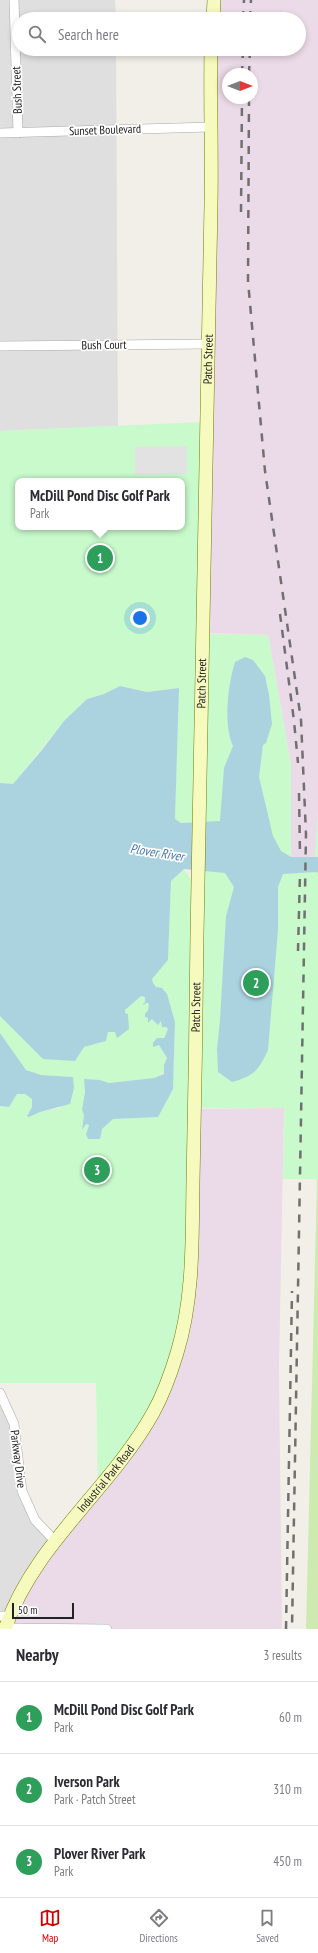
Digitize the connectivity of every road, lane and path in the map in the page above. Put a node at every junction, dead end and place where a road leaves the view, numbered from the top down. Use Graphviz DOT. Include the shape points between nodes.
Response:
graph roads {
  1 [pos="14,0"];
  2 [pos="214,0"];
  3 [pos="14,12"];
  4 [pos="213,12"];
  5 [pos="16,56"];
  6 [pos="211,56"];
  7 [pos="210,127"];
  8 [pos="0,133"];
  9 [pos="18,133"];
  10 [pos="208,344"];
  11 [pos="0,346"];
  12 [pos="186,1317"];
  13 [pos="0,1393"];
  14 [pos="55,1541"];
  15 [pos="5,1622"];
  16 [pos="107,1629"];
  1 -- 3 [label="street, Bush Street"];
  2 -- 4 [label="street"];
  5 -- 9 [label="street, Bush Street"];
  6 -- 7 [label="street, Patch Street"];
  7 -- 9 [label="street, Sunset Boulevard"];
  7 -- 10 [label="street, Patch Street"];
  8 -- 9 [label="street, Sunset Boulevard"];
  10 -- 11 [label="street, Bush Court"];
  10 -- 12 [label="street, Patch Street" via="190,1280"];
  12 -- 14 [label="street, Industrial Park Road" via="178,1352 153,1414 119,1462"];
  13 -- 14 [label="street, Parkway Drive" via="14,1424 22,1491 35,1520"];
  14 -- 15 [label="street, Industrial Park Road" via="34,1570"];
  15 -- 16 [label="street"];
}
